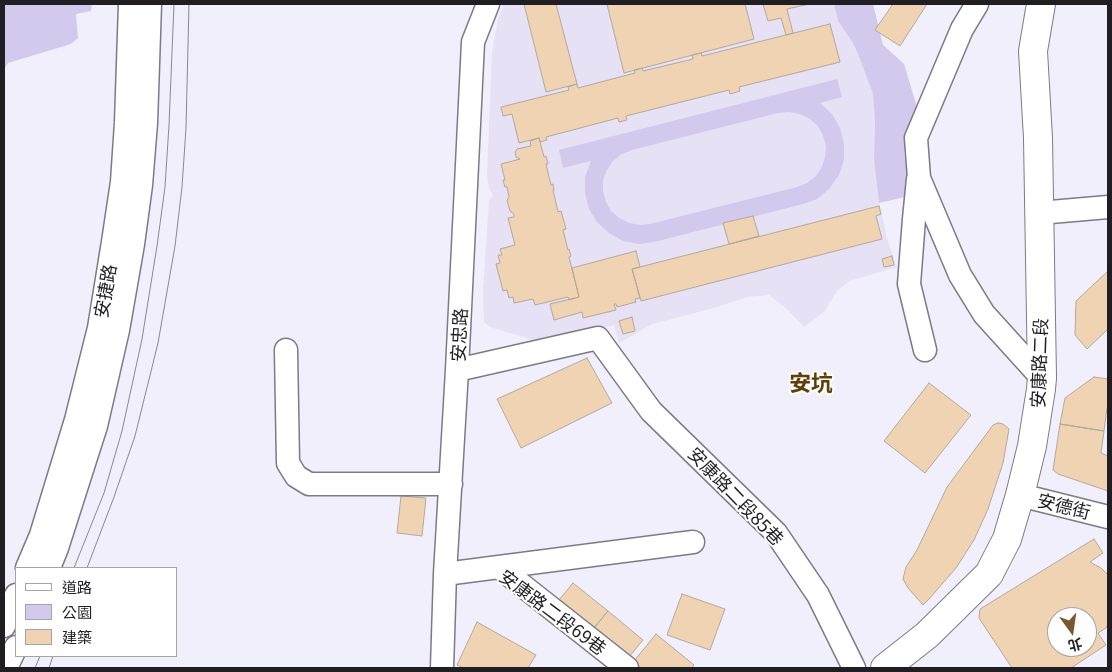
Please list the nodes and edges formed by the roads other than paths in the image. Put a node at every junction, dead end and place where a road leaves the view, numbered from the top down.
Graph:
1 (130, 4) edge
2 (150, 4) edge
3 (488, 4) edge
4 (977, 4) edge
5 (1041, 4) edge
6 (919, 178) junction
7 (1108, 207) edge
8 (1039, 213) junction
9 (286, 350) dead end
10 (925, 350) dead end
11 (458, 370) junction
12 (1042, 378) junction
13 (451, 484) junction
14 (1020, 495) junction
15 (1108, 517) edge
16 (693, 542) dead end
17 (27, 567) edge
18 (49, 567) edge
19 (499, 567) junction
20 (445, 574) junction
21 (15, 598) edge
22 (4, 626) edge
23 (15, 649) edge
24 (6, 668) edge
25 (442, 668) edge
26 (627, 668) edge
27 (854, 668) edge
28 (885, 668) edge

1 - 17 street, 安捷路
2 - 18 street, 安捷路
3 - 11 street, 安忠路
4 - 6 street
5 - 8 main road, 安康路二段
6 - 10 street
6 - 12 street
7 - 8 street
8 - 12 main road, 安康路二段
9 - 13 street
11 - 13 street, 安忠路
11 - 27 street, 安康路二段85巷
12 - 14 main road, 安康路二段
13 - 20 street, 安忠路
14 - 15 street, 安德街
14 - 28 main road, 安康路二段
16 - 19 street
19 - 20 street, 安康路二段69巷
19 - 26 street, 安康路二段69巷
20 - 25 street, 安忠路
21 - 22 street
23 - 24 street

